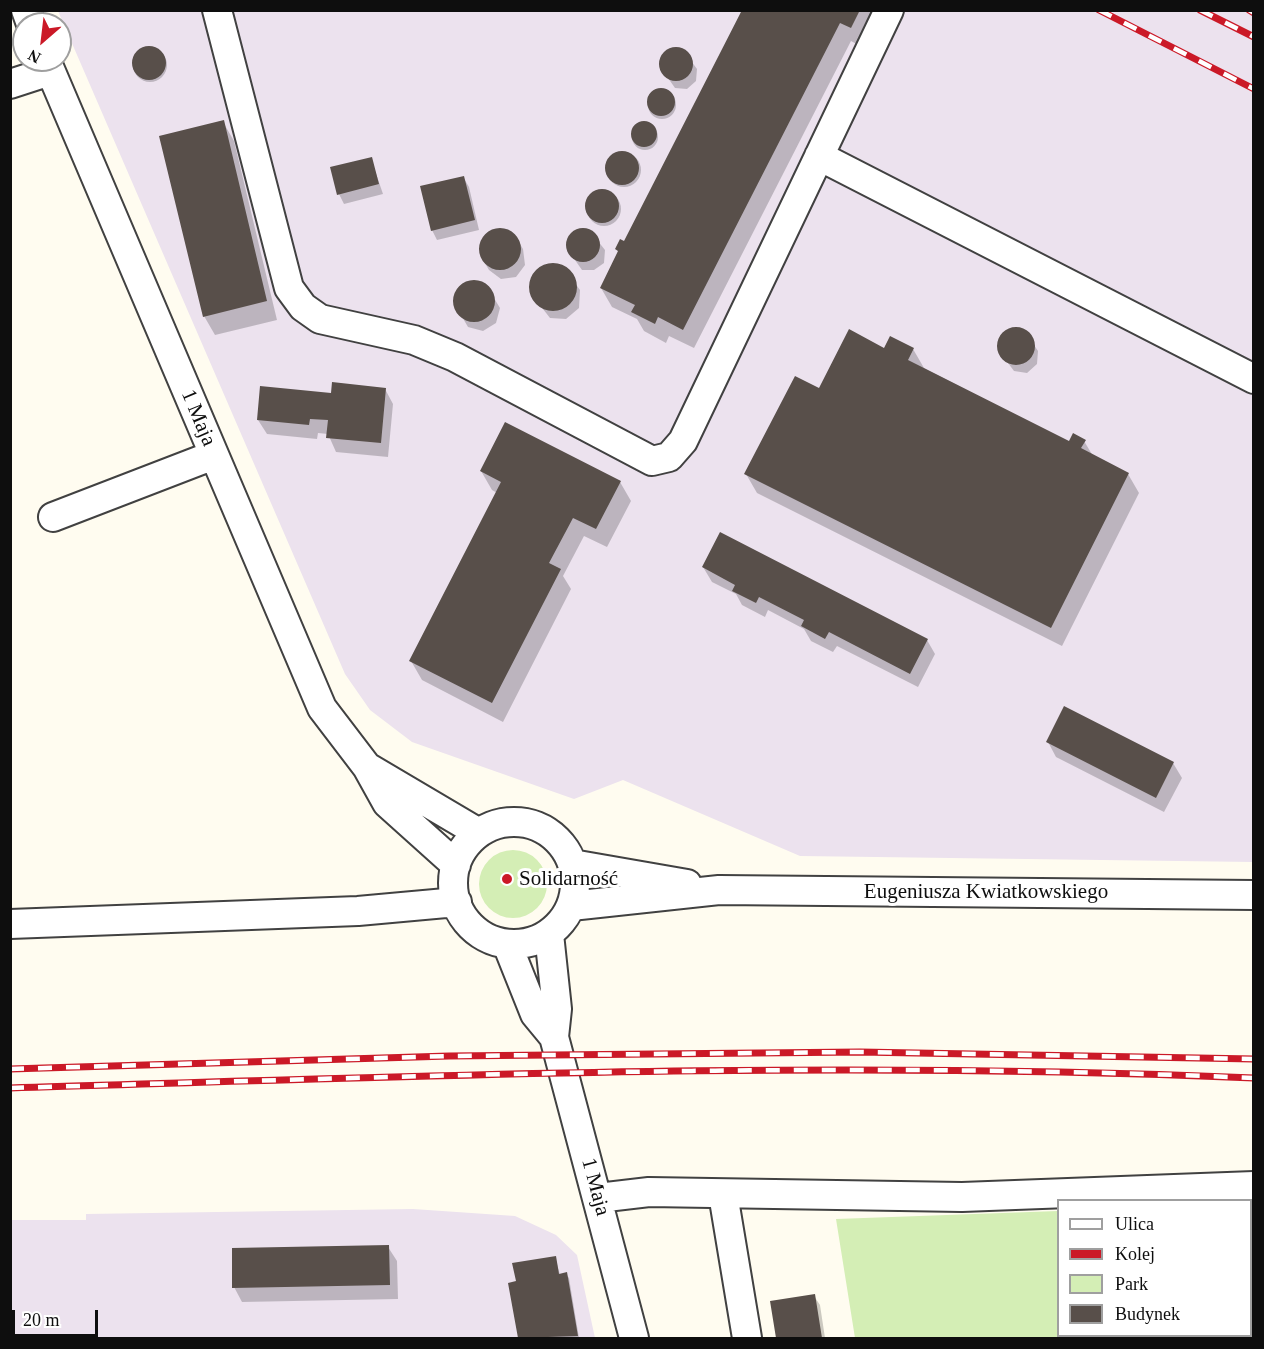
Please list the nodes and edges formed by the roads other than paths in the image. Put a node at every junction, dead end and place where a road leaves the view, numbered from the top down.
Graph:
1 (217, 10) edge
2 (889, 10) edge
3 (34, 72) edge
4 (51, 72) edge
5 (10, 84) edge
6 (819, 156) junction
7 (1254, 379) edge
8 (214, 455) junction
9 (53, 517) dead end
10 (367, 766) junction
11 (479, 833) junction
12 (572, 864) junction
13 (456, 865) junction
14 (719, 890) junction
15 (1254, 895) edge
16 (457, 902) junction
17 (571, 906) junction
18 (10, 924) edge
19 (549, 934) junction
20 (507, 944) junction
21 (554, 1037) junction
22 (1254, 1186) edge
23 (723, 1194) junction
24 (598, 1198) junction
25 (634, 1338) edge
26 (747, 1338) edge

1 - 6 street
2 - 6 street
3 - 5 street
4 - 8 street, 1 Maja
6 - 7 street
8 - 9 street
8 - 10 street, 1 Maja
10 - 11 street, 1 Maja
10 - 13 street, 1 Maja
11 - 12 street
11 - 13 street
12 - 14 street, Eugeniusza Kwiatkowskiego
12 - 17 street
13 - 16 street
14 - 15 street, Eugeniusza Kwiatkowskiego
14 - 17 street, Eugeniusza Kwiatkowskiego
16 - 18 street
16 - 20 street
17 - 19 street
19 - 20 street
19 - 21 street, 1 Maja
20 - 21 street, 1 Maja
21 - 24 street, 1 Maja
22 - 23 street
23 - 24 street
23 - 26 street
24 - 25 street, 1 Maja

